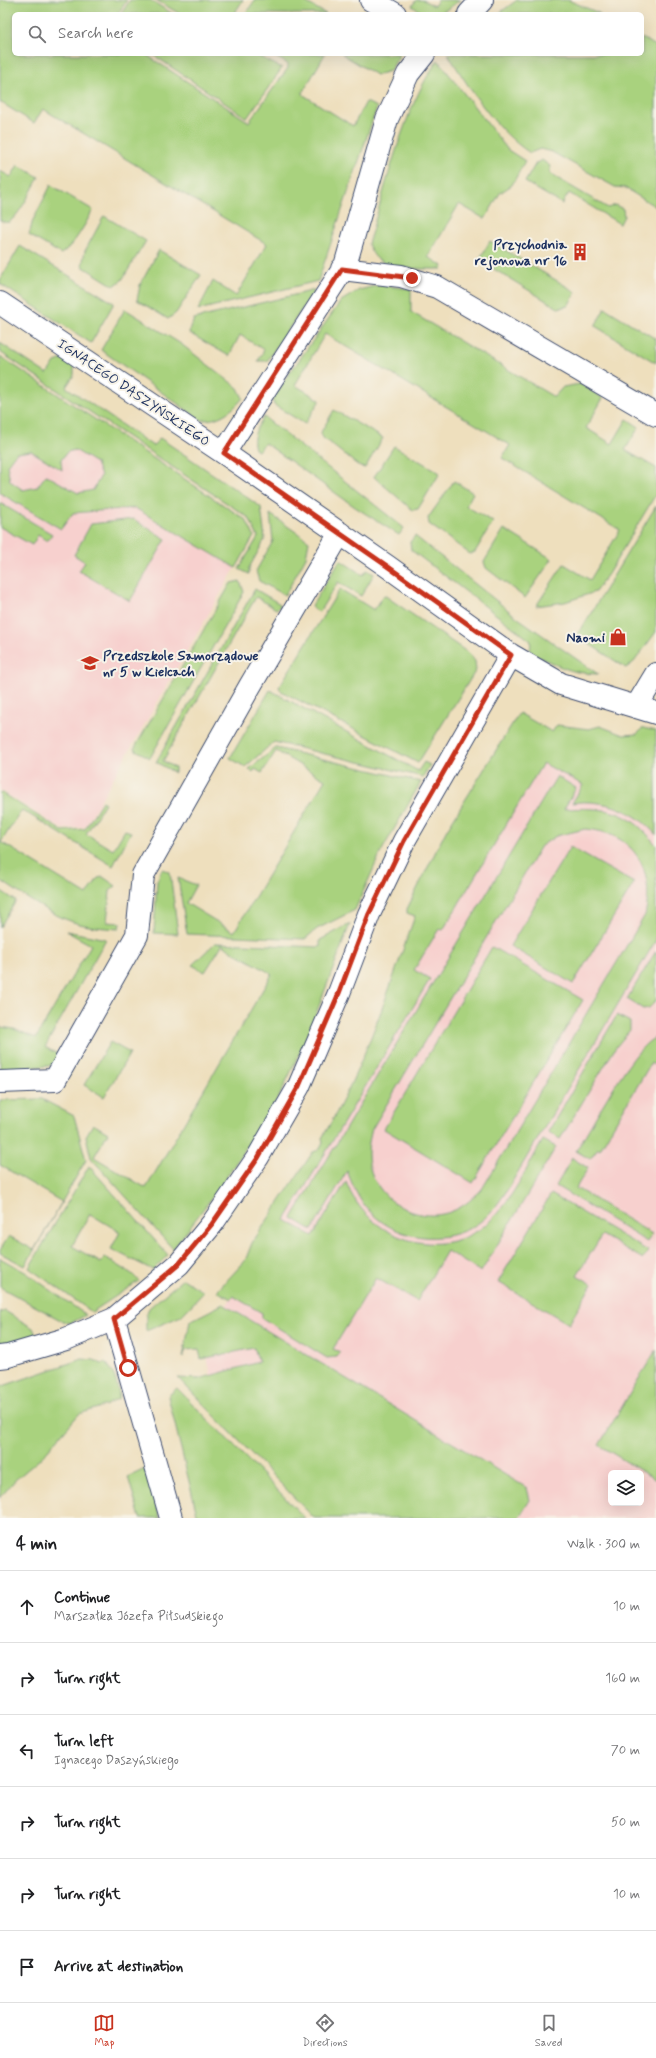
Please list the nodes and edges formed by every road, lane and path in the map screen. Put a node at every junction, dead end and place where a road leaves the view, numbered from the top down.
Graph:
1 (372, 0) edge
2 (482, 0) edge
3 (392, 12) edge
4 (471, 12) edge
5 (422, 56) edge
6 (342, 269) junction
7 (0, 303) edge
8 (656, 415) edge
9 (224, 453) junction
10 (340, 533) junction
11 (511, 655) junction
12 (656, 674) edge
13 (646, 710) edge
14 (0, 1082) edge
15 (114, 1319) junction
16 (0, 1357) edge
17 (171, 1518) edge

1 - 3 street
2 - 4 street
5 - 6 street
6 - 8 street
6 - 9 street
7 - 9 street, IGNACEGO DASZYŃSKIEGO
9 - 10 street, IGNACEGO DASZYŃSKIEGO
10 - 11 street, IGNACEGO DASZYŃSKIEGO
10 - 14 street
11 - 13 street, IGNACEGO DASZYŃSKIEGO
11 - 15 street
12 - 13 street
15 - 16 street
15 - 17 street

